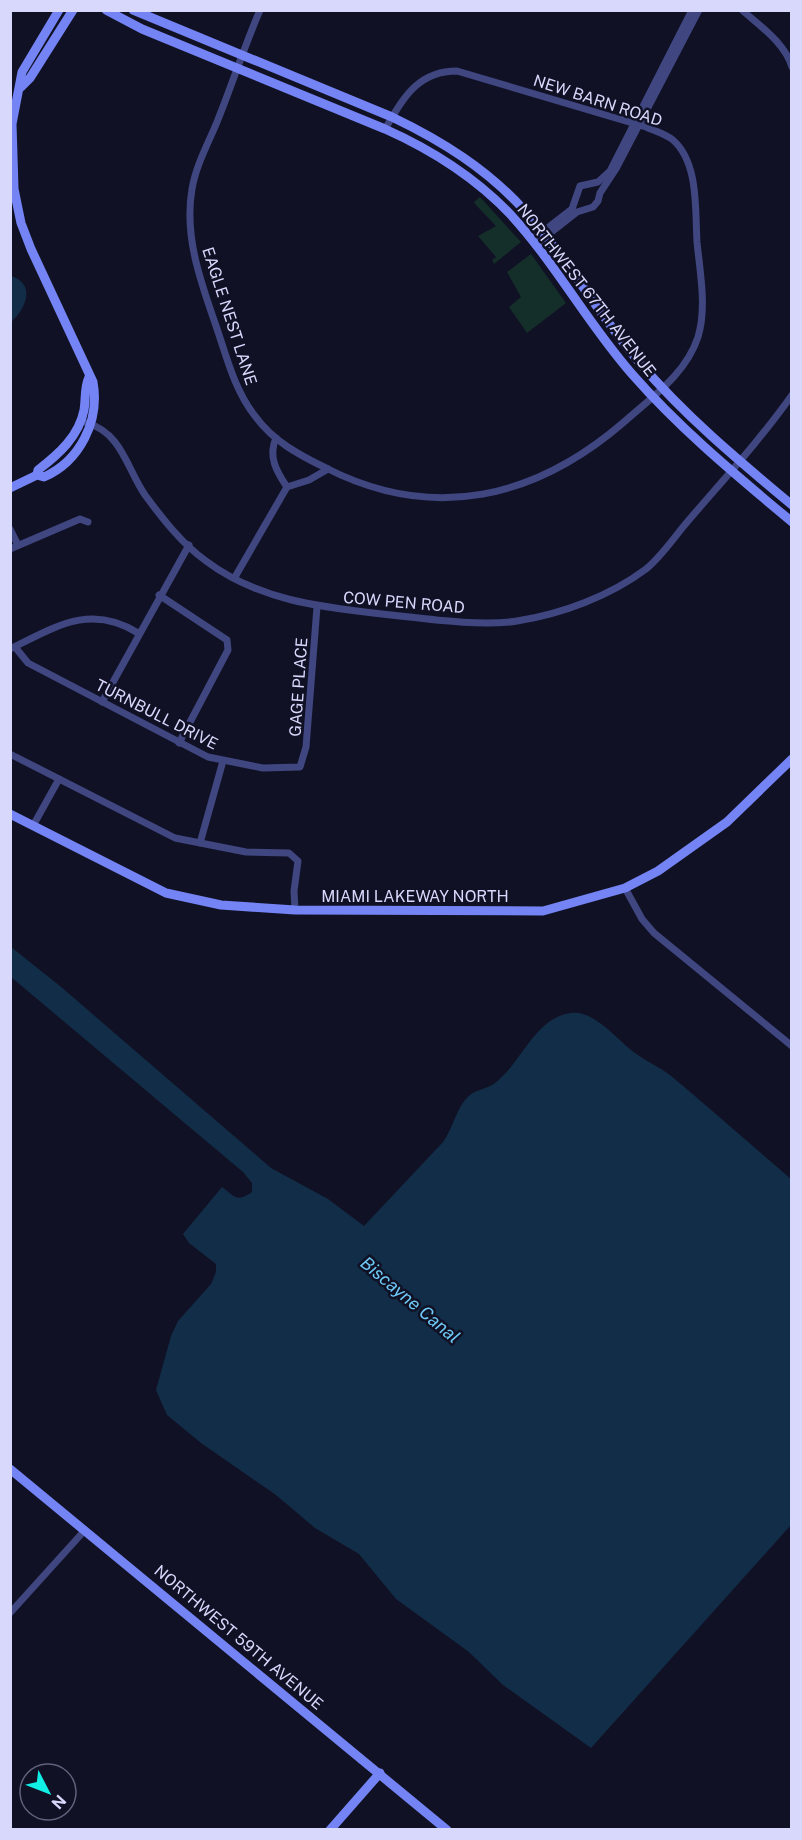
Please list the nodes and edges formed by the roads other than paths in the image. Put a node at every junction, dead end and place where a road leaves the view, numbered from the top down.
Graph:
1 (59, 10) edge
2 (73, 10) edge
3 (106, 10) edge
4 (133, 10) edge
5 (261, 10) edge
6 (692, 10) edge
7 (699, 10) edge
8 (742, 10) edge
9 (242, 56) junction
10 (790, 57) edge
11 (237, 68) junction
12 (792, 68) edge
13 (21, 87) junction
14 (392, 117) junction
15 (636, 124) junction
16 (385, 129) junction
17 (544, 235) junction
18 (534, 242) junction
19 (662, 389) junction
20 (792, 395) edge
21 (653, 397) junction
22 (86, 423) junction
23 (276, 438) junction
24 (740, 461) junction
25 (328, 469) junction
26 (731, 471) junction
27 (287, 487) junction
28 (10, 488) edge
29 (792, 505) edge
30 (88, 522) dead end
31 (792, 522) edge
32 (10, 529) edge
33 (189, 546) junction
34 (14, 547) edge
35 (235, 577) junction
36 (159, 595) junction
37 (317, 607) junction
38 (138, 633) junction
39 (13, 648) edge
40 (102, 702) junction
41 (179, 743) junction
42 (10, 754) edge
43 (792, 759) edge
44 (223, 760) junction
45 (300, 767) joint
46 (59, 779) junction
47 (10, 814) edge
48 (34, 825) junction
49 (200, 843) junction
50 (625, 888) junction
51 (295, 910) junction
52 (792, 1046) edge
53 (11, 1471) edge
54 (86, 1530) junction
55 (10, 1612) edge
56 (380, 1773) junction
57 (330, 1830) edge
58 (447, 1830) edge

1 - 13 main road
2 - 13 main road
3 - 11 main road, NORTHWEST 67TH AVENUE
4 - 9 main road, NORTHWEST 67TH AVENUE
5 - 9 street, EAGLE NEST LANE
6 - 15 street
7 - 15 street
8 - 10 street
9 - 11 street, EAGLE NEST LANE
9 - 14 main road, NORTHWEST 67TH AVENUE
10 - 12 street
11 - 16 main road, NORTHWEST 67TH AVENUE
11 - 23 street, EAGLE NEST LANE
13 - 22 main road
14 - 15 street, NEW BARN ROAD
14 - 16 street, NEW BARN ROAD
14 - 17 main road, NORTHWEST 67TH AVENUE
15 - 17 street
15 - 17 street
15 - 19 street, NEW BARN ROAD
16 - 18 main road, NORTHWEST 67TH AVENUE
17 - 18 street
17 - 19 main road, NORTHWEST 67TH AVENUE
18 - 21 main road, NORTHWEST 67TH AVENUE
19 - 21 street, EAGLE NEST LANE
19 - 24 main road, NORTHWEST 67TH AVENUE
20 - 24 street, COW PEN ROAD
21 - 25 street, EAGLE NEST LANE
21 - 26 main road, NORTHWEST 67TH AVENUE
22 - 28 main road
22 - 33 street, COW PEN ROAD
23 - 25 street, EAGLE NEST LANE
23 - 27 street
24 - 26 street, COW PEN ROAD
24 - 29 main road, NORTHWEST 67TH AVENUE
25 - 27 street
26 - 31 main road, NORTHWEST 67TH AVENUE
26 - 37 street, COW PEN ROAD
27 - 35 street
30 - 34 street
32 - 34 street
33 - 35 street, COW PEN ROAD
33 - 36 street
35 - 37 street, COW PEN ROAD
36 - 38 street
36 - 41 street
37 - 45 street, GAGE PLACE
38 - 39 street
38 - 40 street
39 - 40 street, TURNBULL DRIVE
40 - 41 street, TURNBULL DRIVE
41 - 44 street, TURNBULL DRIVE
42 - 46 street
43 - 50 main road, MIAMI LAKEWAY NORTH
44 - 45 street, TURNBULL DRIVE
44 - 49 street
46 - 48 street
46 - 49 street
47 - 48 main road, MIAMI LAKEWAY NORTH
48 - 51 main road, MIAMI LAKEWAY NORTH
49 - 51 street
50 - 51 main road, MIAMI LAKEWAY NORTH
50 - 52 street
53 - 54 main road, NORTHWEST 59TH AVENUE
54 - 55 street
54 - 56 main road, NORTHWEST 59TH AVENUE
56 - 57 main road
56 - 58 main road, NORTHWEST 59TH AVENUE

